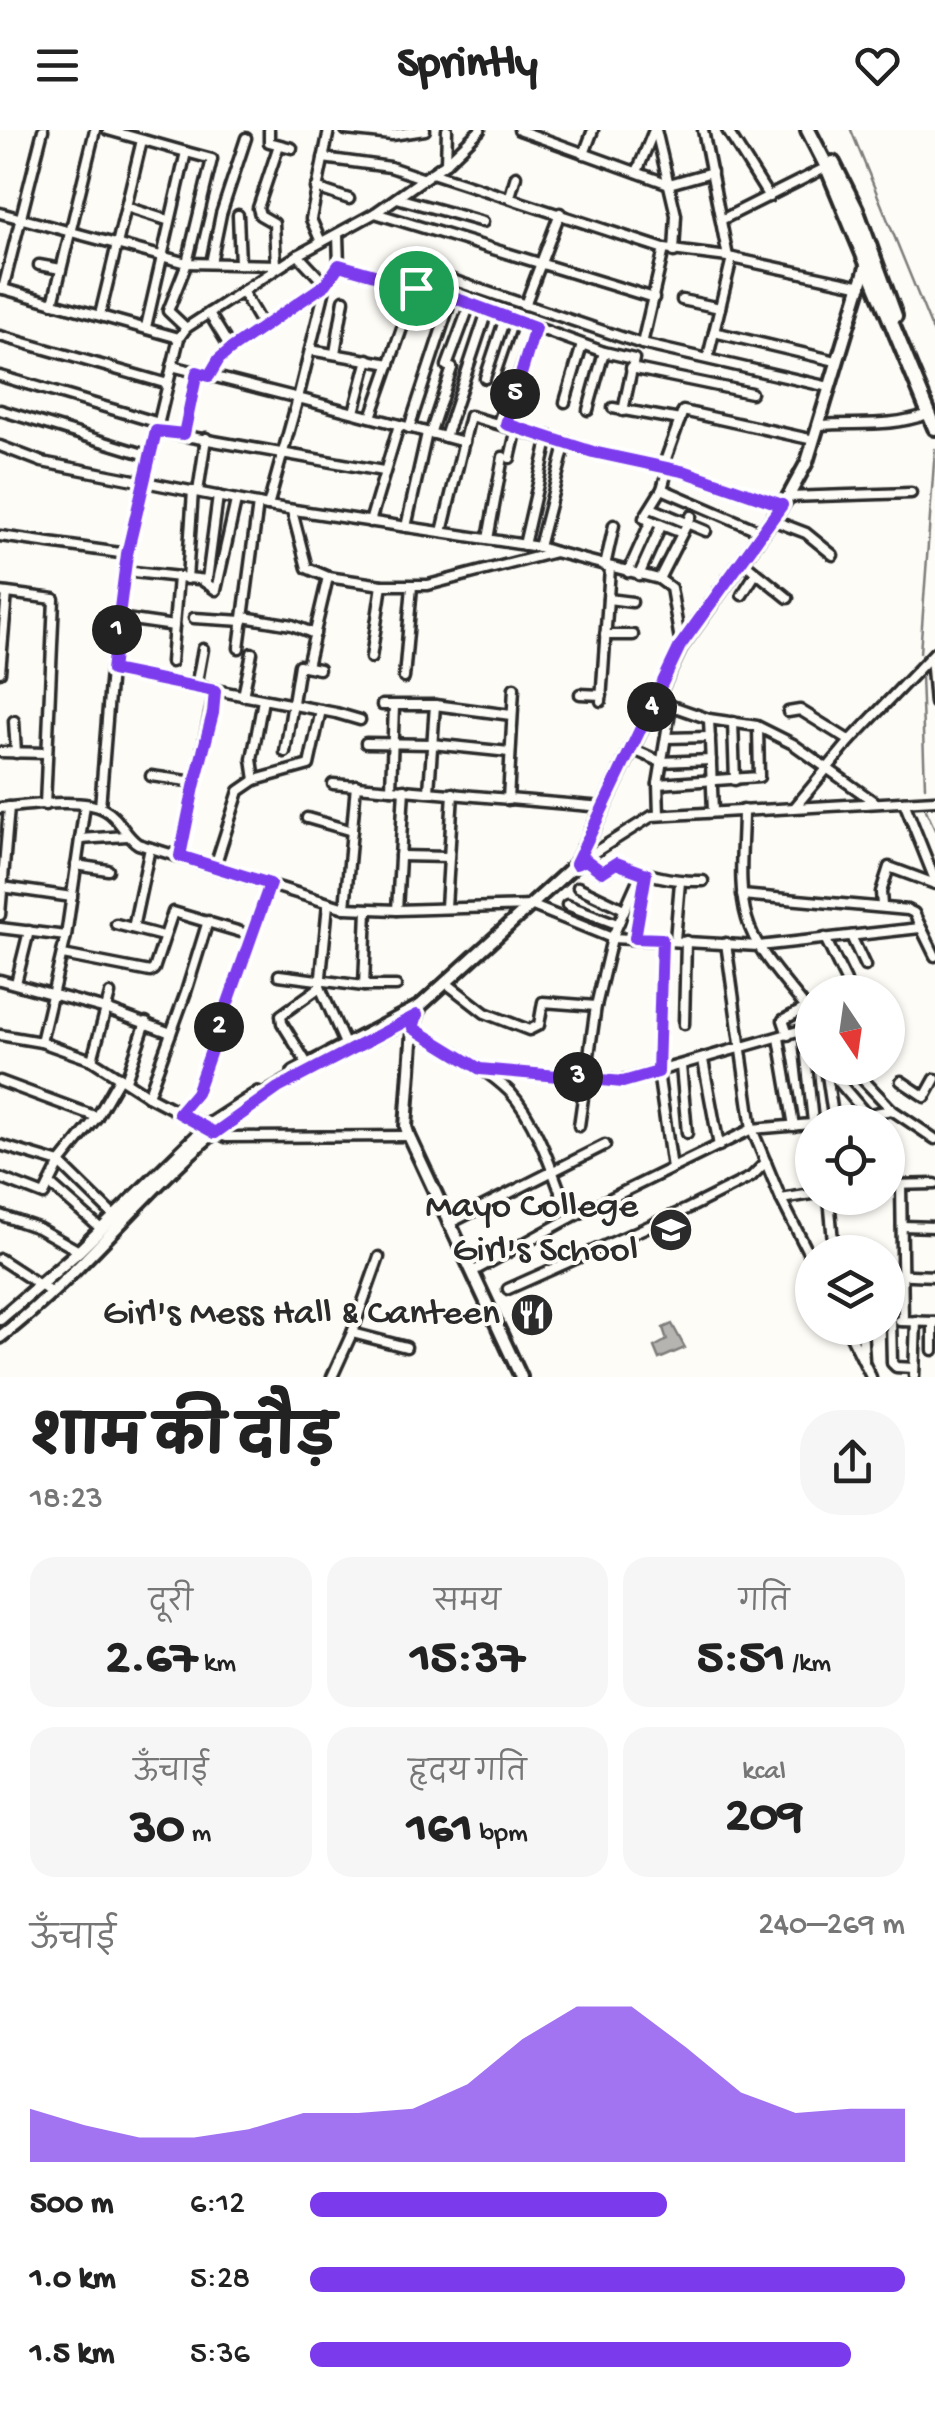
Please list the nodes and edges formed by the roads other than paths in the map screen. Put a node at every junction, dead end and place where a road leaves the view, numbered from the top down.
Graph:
1 (43, 130) edge
2 (95, 130) edge
3 (108, 130) edge
4 (269, 130) edge
5 (329, 130) edge
6 (346, 130) edge
7 (422, 130) edge
8 (480, 130) edge
9 (519, 130) edge
10 (593, 130) edge
11 (655, 130) edge
12 (703, 130) edge
13 (726, 130) edge
14 (808, 130) edge
15 (816, 130) edge
16 (361, 131) edge
17 (447, 132) edge
18 (246, 138) dead end
19 (142, 140) junction
20 (468, 142) junction
21 (279, 145) junction
22 (292, 148) dead end
23 (186, 152) junction
24 (584, 154) junction
25 (323, 158) junction
26 (446, 164) junction
27 (827, 167) junction
28 (637, 172) junction
29 (712, 172) junction
30 (432, 173) junction
31 (516, 176) dead end
32 (422, 178) junction
33 (669, 184) junction
34 (316, 188) junction
35 (510, 196) junction
36 (769, 197) junction
37 (397, 198) junction
38 (349, 199) dead end
39 (126, 207) junction
40 (0, 213) edge
41 (376, 213) junction
42 (560, 213) junction
43 (238, 215) dead end
44 (22, 219) junction
45 (721, 220) junction
46 (170, 221) junction
47 (483, 222) dead end
48 (71, 232) junction
49 (338, 236) junction
50 (321, 242) junction
51 (116, 244) junction
52 (669, 250) junction
53 (161, 256) junction
54 (298, 256) junction
55 (730, 257) junction
56 (412, 259) dead end
57 (870, 260) junction
58 (187, 263) junction
59 (211, 263) junction
60 (240, 263) junction
61 (39, 264) dead end
62 (539, 264) junction
63 (280, 265) junction
64 (339, 265) junction
65 (62, 269) junction
66 (326, 284) junction
67 (862, 286) junction
68 (2, 288) edge
69 (416, 288) junction
70 (242, 291) junction
71 (452, 297) junction
72 (654, 298) junction
73 (344, 300) dead end
74 (682, 300) dead end
75 (53, 302) junction
76 (470, 304) junction
77 (526, 305) junction
78 (720, 308) junction
79 (487, 311) junction
80 (209, 313) junction
81 (100, 315) junction
82 (506, 318) junction
83 (521, 323) junction
84 (263, 327) junction
85 (146, 328) junction
86 (186, 328) junction
87 (535, 328) junction
88 (714, 332) junction
89 (0, 336) edge
90 (179, 338) junction
91 (476, 342) junction
92 (638, 342) junction
93 (582, 345) junction
94 (231, 349) junction
95 (310, 350) junction
96 (494, 350) junction
97 (604, 352) junction
98 (335, 353) junction
99 (708, 357) junction
100 (368, 359) junction
101 (836, 361) junction
102 (431, 362) junction
103 (390, 364) junction
104 (632, 364) junction
105 (172, 366) junction
106 (450, 367) junction
107 (197, 372) junction
108 (466, 373) junction
109 (0, 376) edge
110 (209, 376) junction
111 (485, 378) junction
112 (504, 383) junction
113 (168, 384) junction
114 (829, 387) junction
115 (752, 394) dead end
116 (298, 398) junction
117 (565, 402) dead end
118 (0, 410) edge
119 (588, 410) dead end
120 (354, 412) junction
121 (931, 414) edge
122 (371, 417) junction
123 (680, 420) junction
124 (502, 424) junction
125 (399, 425) junction
126 (818, 425) junction
127 (158, 427) junction
128 (410, 428) junction
129 (517, 428) junction
130 (935, 428) edge
131 (428, 433) junction
132 (184, 434) junction
133 (549, 436) junction
134 (445, 437) junction
135 (206, 438) junction
136 (814, 440) junction
137 (464, 442) junction
138 (566, 442) junction
139 (0, 446) edge
140 (282, 451) junction
141 (150, 456) junction
142 (665, 468) junction
143 (384, 471) junction
144 (144, 482) junction
145 (662, 489) junction
146 (196, 491) junction
147 (911, 494) dead end
148 (218, 496) junction
149 (236, 501) junction
150 (785, 501) junction
151 (263, 505) junction
152 (651, 508) junction
153 (292, 511) junction
154 (772, 520) junction
155 (650, 521) junction
156 (370, 522) junction
157 (614, 525) dead end
158 (687, 525) junction
159 (661, 526) junction
160 (406, 528) junction
161 (706, 531) dead end
162 (442, 532) junction
163 (762, 532) junction
164 (0, 536) edge
165 (488, 539) junction
166 (520, 544) junction
167 (539, 547) junction
168 (555, 552) junction
169 (127, 554) junction
170 (833, 555) dead end
171 (742, 561) junction
172 (517, 562) junction
173 (608, 567) junction
174 (124, 570) junction
175 (628, 572) junction
176 (756, 573) junction
177 (639, 574) junction
178 (328, 577) junction
179 (183, 578) junction
180 (659, 580) junction
181 (203, 581) junction
182 (382, 585) junction
183 (412, 586) junction
184 (3, 592) edge
185 (742, 595) dead end
186 (788, 598) dead end
187 (608, 599) junction
188 (632, 602) dead end
189 (118, 618) junction
190 (194, 618) dead end
191 (244, 619) junction
192 (174, 626) junction
193 (315, 634) junction
194 (633, 635) dead end
195 (605, 636) junction
196 (680, 646) junction
197 (203, 648) dead end
198 (240, 648) dead end
199 (252, 653) dead end
200 (1, 656) edge
201 (931, 657) edge
202 (370, 658) dead end
203 (171, 662) dead end
204 (308, 666) junction
205 (319, 669) dead end
206 (112, 670) junction
207 (0, 672) edge
208 (404, 678) dead end
209 (196, 687) junction
210 (514, 688) dead end
211 (215, 691) junction
212 (580, 694) dead end
213 (244, 696) junction
214 (264, 700) junction
215 (655, 700) junction
216 (935, 702) edge
217 (292, 705) junction
218 (382, 705) dead end
219 (435, 705) junction
220 (394, 706) junction
221 (671, 706) junction
222 (321, 710) junction
223 (788, 712) dead end
224 (511, 716) junction
225 (709, 719) junction
226 (360, 720) dead end
227 (14, 721) dead end
228 (733, 722) junction
229 (758, 727) junction
230 (710, 737) junction
231 (666, 738) junction
232 (850, 740) junction
233 (366, 742) dead end
234 (393, 744) junction
235 (432, 744) junction
236 (632, 749) junction
237 (0, 752) edge
238 (16, 752) junction
239 (285, 752) dead end
240 (509, 752) junction
241 (47, 753) junction
242 (710, 760) junction
243 (661, 762) junction
244 (828, 766) junction
245 (151, 776) dead end
246 (255, 780) junction
247 (735, 780) junction
248 (195, 782) junction
249 (712, 782) junction
250 (333, 784) dead end
251 (658, 784) junction
252 (356, 786) junction
253 (391, 789) junction
254 (404, 789) junction
255 (429, 791) junction
256 (453, 793) junction
257 (508, 800) junction
258 (934, 800) edge
259 (873, 801) junction
260 (904, 802) junction
261 (44, 805) junction
262 (85, 805) junction
263 (603, 806) junction
264 (5, 807) edge
265 (100, 807) junction
266 (794, 807) junction
267 (743, 810) junction
268 (712, 811) junction
269 (660, 816) junction
270 (307, 818) dead end
271 (352, 831) junction
272 (127, 836) junction
273 (80, 839) junction
274 (150, 848) junction
275 (180, 856) junction
276 (400, 856) junction
277 (449, 857) junction
278 (76, 865) junction
279 (588, 865) junction
280 (215, 866) junction
281 (108, 870) dead end
282 (643, 874) junction
283 (703, 881) dead end
284 (680, 882) junction
285 (935, 882) edge
286 (270, 884) junction
287 (1, 887) edge
288 (578, 887) dead end
289 (742, 895) junction
290 (72, 897) junction
291 (328, 904) junction
292 (567, 905) dead end
293 (532, 906) junction
294 (882, 906) junction
295 (446, 907) junction
296 (345, 908) junction
297 (624, 908) junction
298 (367, 910) junction
299 (398, 910) junction
300 (0, 915) edge
301 (208, 921) junction
302 (116, 924) dead end
303 (616, 924) junction
304 (0, 928) edge
305 (133, 928) junction
306 (920, 928) junction
307 (29, 931) junction
308 (251, 934) junction
309 (66, 936) junction
310 (163, 936) junction
311 (850, 936) junction
312 (612, 938) junction
313 (635, 938) junction
314 (825, 938) junction
315 (662, 939) junction
316 (675, 940) junction
317 (686, 941) junction
318 (726, 944) junction
319 (759, 946) junction
320 (63, 956) junction
321 (935, 956) edge
322 (864, 966) dead end
323 (279, 975) dead end
324 (843, 975) edge
325 (0, 980) edge
326 (445, 982) junction
327 (320, 983) junction
328 (16, 984) junction
329 (364, 986) junction
330 (396, 986) dead end
331 (54, 994) junction
332 (110, 994) dead end
333 (795, 994) edge
334 (596, 1006) junction
335 (106, 1009) junction
336 (418, 1010) junction
337 (795, 1016) edge
338 (146, 1022) junction
339 (684, 1024) dead end
340 (413, 1028) junction
341 (171, 1033) junction
342 (795, 1035) edge
343 (0, 1036) edge
344 (783, 1036) junction
345 (40, 1042) junction
346 (345, 1044) junction
347 (741, 1049) junction
348 (92, 1060) junction
349 (703, 1060) junction
350 (308, 1064) junction
351 (681, 1066) junction
352 (480, 1069) junction
353 (658, 1072) junction
354 (584, 1077) junction
355 (123, 1078) junction
356 (935, 1079) edge
357 (0, 1081) edge
358 (905, 1084) edge
359 (841, 1085) edge
360 (868, 1085) edge
361 (148, 1096) junction
362 (858, 1105) edge
363 (887, 1105) edge
364 (179, 1113) junction
365 (97, 1117) junction
366 (905, 1118) edge
367 (578, 1126) dead end
368 (794, 1126) joint
369 (752, 1129) junction
370 (211, 1130) junction
371 (687, 1134) dead end
372 (408, 1136) junction
373 (934, 1136) edge
374 (0, 1145) edge
375 (605, 1145) dead end
376 (718, 1146) junction
377 (766, 1162) junction
378 (60, 1163) junction
379 (672, 1168) junction
380 (552, 1172) junction
381 (0, 1178) edge
382 (50, 1184) junction
383 (905, 1184) edge
384 (935, 1184) edge
385 (795, 1197) edge
386 (781, 1199) junction
387 (0, 1214) edge
388 (902, 1215) edge
389 (114, 1216) junction
390 (570, 1218) junction
391 (448, 1224) junction
392 (902, 1226) junction
393 (935, 1227) edge
394 (101, 1229) junction
395 (799, 1235) edge
396 (902, 1235) edge
397 (79, 1251) junction
398 (379, 1256) dead end
399 (0, 1258) edge
400 (472, 1272) junction
401 (905, 1275) edge
402 (935, 1276) edge
403 (47, 1289) junction
404 (508, 1289) dead end
405 (0, 1320) edge
406 (905, 1321) edge
407 (916, 1321) junction
408 (934, 1322) edge
409 (352, 1333) junction
410 (0, 1337) edge
411 (855, 1345) edge
412 (863, 1345) edge
413 (891, 1345) edge
414 (406, 1347) dead end
415 (933, 1350) edge
416 (864, 1364) junction
417 (914, 1372) edge
418 (332, 1377) edge
419 (521, 1377) edge
420 (871, 1377) edge

1 - 44 street
2 - 48 street
3 - 19 street
4 - 21 street
5 - 25 street
6 - 16 street
7 - 16 street
8 - 20 street
9 - 24 street
10 - 24 street
11 - 28 street
11 - 33 street
12 - 29 street
13 - 36 street
14 - 27 highway
15 - 57 highway
17 - 20 street
17 - 26 street
18 - 59 street
19 - 23 street
19 - 39 street
20 - 26 street
21 - 22 street
21 - 63 street
23 - 46 street
23 - 58 street
24 - 28 street
25 - 32 street
25 - 34 street
26 - 30 street
27 - 36 street
27 - 57 highway
28 - 33 street
29 - 33 street
29 - 45 street
30 - 32 street
30 - 35 street
31 - 35 street
32 - 37 street
33 - 52 street
34 - 38 street
34 - 50 street
35 - 42 street
36 - 45 street
37 - 41 street
37 - 47 street
39 - 46 street
39 - 51 street
40 - 44 street
41 - 49 street
41 - 62 street
42 - 52 street
42 - 62 street
43 - 60 street
44 - 48 street
44 - 68 street
45 - 55 street
46 - 53 street
48 - 51 street
48 - 65 street
49 - 50 street
49 - 64 street
50 - 54 street
51 - 53 street
51 - 81 street
52 - 55 street
52 - 72 street
53 - 58 street
53 - 85 street
54 - 63 street
54 - 66 street
55 - 67 street
55 - 78 street
56 - 77 street
57 - 67 street
57 - 121 highway
58 - 59 street
58 - 86 street
59 - 60 street
60 - 63 street
61 - 65 street
62 - 72 street
62 - 77 street
63 - 70 street
64 - 66 street
64 - 69 street
65 - 75 street
66 - 84 street
66 - 95 street
67 - 101 street
68 - 75 street
69 - 71 street
69 - 103 street
70 - 80 street
70 - 84 street
71 - 76 street
71 - 102 street
72 - 92 street
73 - 98 street
74 - 78 street
75 - 81 street
76 - 79 street
76 - 106 street
77 - 83 street
77 - 92 street
78 - 88 street
79 - 82 street
79 - 91 street
80 - 86 street
80 - 94 street
81 - 85 street
82 - 83 street
82 - 96 street
83 - 87 street
83 - 112 street
84 - 94 street
85 - 90 street
86 - 90 street
87 - 93 street
87 - 124 street
88 - 99 street
88 - 101 street
89 - 113 street
90 - 105 street
91 - 96 street
91 - 108 street
92 - 99 street
92 - 104 street
93 - 97 street
93 - 117 street
94 - 110 street
95 - 98 street
95 - 116 street
96 - 111 street
97 - 104 street
97 - 119 street
98 - 100 street
99 - 114 street
100 - 103 street
100 - 120 street
101 - 114 street
102 - 106 street
102 - 128 street
103 - 122 street
104 - 115 street
104 - 123 street
105 - 107 street
105 - 113 street
106 - 108 street
106 - 131 street
107 - 110 street
107 - 132 street
108 - 111 street
108 - 134 street
109 - 127 street
110 - 116 street
111 - 112 street
112 - 124 street
113 - 127 street
114 - 126 street
116 - 120 street
116 - 140 street
118 - 141 street
120 - 122 street
121 - 126 street
121 - 130 highway
122 - 125 street
123 - 136 street
123 - 142 street
124 - 129 street
124 - 137 street
125 - 128 street
125 - 143 street
126 - 136 street
127 - 132 street
127 - 141 street
128 - 131 street
129 - 133 street
129 - 165 street
131 - 134 street
131 - 160 street
132 - 135 street
133 - 138 street
133 - 166 street
134 - 137 street
135 - 140 street
135 - 146 street
136 - 150 street
137 - 162 street
138 - 142 street
138 - 167 street
139 - 144 street
140 - 143 street
140 - 151 street
141 - 144 street
142 - 145 street
142 - 150 street
143 - 156 street
144 - 146 street
144 - 169 street
145 - 152 street
145 - 163 street
146 - 148 street
146 - 179 street
147 - 150 street
148 - 149 street
148 - 181 street
149 - 151 street
149 - 181 street
150 - 154 street
151 - 153 street
151 - 191 street
152 - 155 street
152 - 158 street
153 - 156 street
153 - 178 street
154 - 163 street
154 - 170 street
155 - 159 street
155 - 175 street
156 - 160 street
157 - 173 street
158 - 159 street
158 - 161 street
158 - 180 street
159 - 177 street
160 - 162 street
162 - 165 street
163 - 171 street
164 - 169 street
165 - 166 street
166 - 167 street
166 - 172 street
167 - 168 street
168 - 172 street
168 - 173 street
169 - 174 street
171 - 176 street
171 - 196 street
172 - 183 street
173 - 175 street
173 - 187 street
174 - 179 street
174 - 189 street
175 - 177 street
176 - 185 street
176 - 186 street
177 - 180 street
178 - 182 street
178 - 193 street
179 - 181 street
179 - 192 street
180 - 196 street
182 - 183 street
182 - 202 street
183 - 208 street
184 - 200 street
184 - 241 street
187 - 188 street
187 - 195 street
189 - 192 street
189 - 206 street
190 - 191 street
191 - 193 street
191 - 198 street
192 - 203 street
193 - 204 street
194 - 195 street
195 - 212 street
196 - 215 street
197 - 209 street
199 - 213 street
200 - 207 street
201 - 216 street
201 - 232 street
204 - 205 street
204 - 217 street
206 - 209 street
206 - 265 street
209 - 211 street
210 - 224 street
211 - 213 street
211 - 248 street
213 - 214 street
214 - 217 street
214 - 246 street
215 - 221 street
215 - 236 street
217 - 222 street
217 - 239 street
218 - 220 street
219 - 220 street
219 - 224 street
219 - 235 street
220 - 234 street
221 - 225 street
221 - 231 street
222 - 226 street
222 - 246 street
223 - 232 street
224 - 240 street
225 - 228 street
225 - 230 street
227 - 238 street
228 - 229 street
228 - 247 street
229 - 244 street
229 - 247 street
230 - 231 street
230 - 242 street
231 - 243 street
232 - 244 street
233 - 234 street
234 - 235 street
234 - 253 street
235 - 240 street
235 - 255 street
236 - 243 street
236 - 263 street
237 - 238 street
238 - 241 street
240 - 257 street
241 - 261 street
242 - 243 street
242 - 249 street
243 - 251 street
244 - 259 street
244 - 266 street
245 - 248 street
246 - 280 street
247 - 249 street
248 - 275 street
249 - 251 street
249 - 268 street
250 - 252 street
251 - 269 street
252 - 253 street
252 - 271 street
253 - 254 street
254 - 255 street
254 - 276 street
255 - 256 street
256 - 257 street
256 - 277 street
257 - 263 street
258 - 260 street
259 - 260 street
259 - 266 street
260 - 285 street
261 - 262 street
261 - 264 street
262 - 265 street
262 - 273 street
263 - 279 street
264 - 287 street
265 - 272 street
266 - 267 street
267 - 268 street
267 - 289 street
268 - 269 street
269 - 279 street
270 - 271 street
271 - 296 street
272 - 273 street
272 - 274 street
273 - 278 street
274 - 275 street
274 - 305 street
275 - 280 street
276 - 277 street
276 - 299 street
277 - 295 street
278 - 281 street
278 - 290 street
279 - 282 street
279 - 293 street
280 - 286 street
282 - 284 street
282 - 297 street
282 - 313 street
283 - 284 street
284 - 316 street
285 - 294 street
286 - 291 street
286 - 308 street
287 - 290 street
287 - 300 street
288 - 297 street
289 - 294 street
289 - 319 street
290 - 309 street
291 - 296 street
291 - 327 street
292 - 303 street
293 - 295 street
293 - 312 street
293 - 326 street
294 - 306 street
295 - 299 street
296 - 298 street
297 - 303 street
298 - 299 street
298 - 329 street
301 - 308 street
301 - 310 street
301 - 341 street
302 - 305 street
303 - 312 street
304 - 307 street
305 - 310 street
306 - 311 street
306 - 321 street
307 - 309 street
307 - 328 street
308 - 364 street
309 - 320 street
310 - 320 street
311 - 314 street
311 - 322 street
312 - 313 street
312 - 334 street
313 - 315 street
314 - 319 street
314 - 324 street
315 - 316 street
315 - 353 street
316 - 317 street
317 - 318 street
317 - 339 street
318 - 319 street
318 - 347 street
319 - 333 street
320 - 331 street
323 - 327 street
325 - 328 street
326 - 334 street
326 - 336 street
327 - 329 street
327 - 346 street
327 - 350 street
328 - 331 street
329 - 330 street
331 - 335 street
331 - 345 street
332 - 335 street
334 - 354 street
335 - 338 street
335 - 348 street
336 - 340 street
336 - 346 street
336 - 370 street
337 - 344 street
338 - 341 street
338 - 355 street
340 - 352 street
340 - 372 street
341 - 361 street
342 - 344 street
343 - 345 street
344 - 347 street
344 - 368 street
345 - 348 street
346 - 350 street
347 - 349 street
347 - 369 street
348 - 355 street
349 - 351 street
349 - 376 street
350 - 370 street
351 - 353 street
351 - 371 street
352 - 354 street
352 - 380 street
353 - 354 street
353 - 379 street
354 - 367 street
355 - 361 street
355 - 365 street
356 - 358 street
357 - 365 street
359 - 362 street
360 - 363 street
361 - 364 street
364 - 370 street
365 - 378 street
366 - 373 street
368 - 369 street
369 - 376 street
369 - 377 street
370 - 372 street
370 - 389 street
370 - 403 street
372 - 391 street
374 - 378 street
375 - 380 street
376 - 379 street
377 - 386 street
377 - 404 street
378 - 382 street
378 - 389 street
379 - 390 street
380 - 390 street
380 - 391 street
381 - 382 street
382 - 394 street
383 - 384 street
385 - 386 street
386 - 395 street
387 - 397 street
388 - 392 street
389 - 394 street
390 - 400 street
391 - 400 street
392 - 393 street
392 - 396 street
394 - 397 street
397 - 403 street
398 - 409 street
399 - 403 street
400 - 419 street
401 - 402 street
403 - 405 street
403 - 410 street
406 - 407 street
407 - 408 street
407 - 417 street
408 - 415 street
409 - 414 street
409 - 418 street
411 - 416 street
412 - 416 street
413 - 417 street
416 - 420 street

